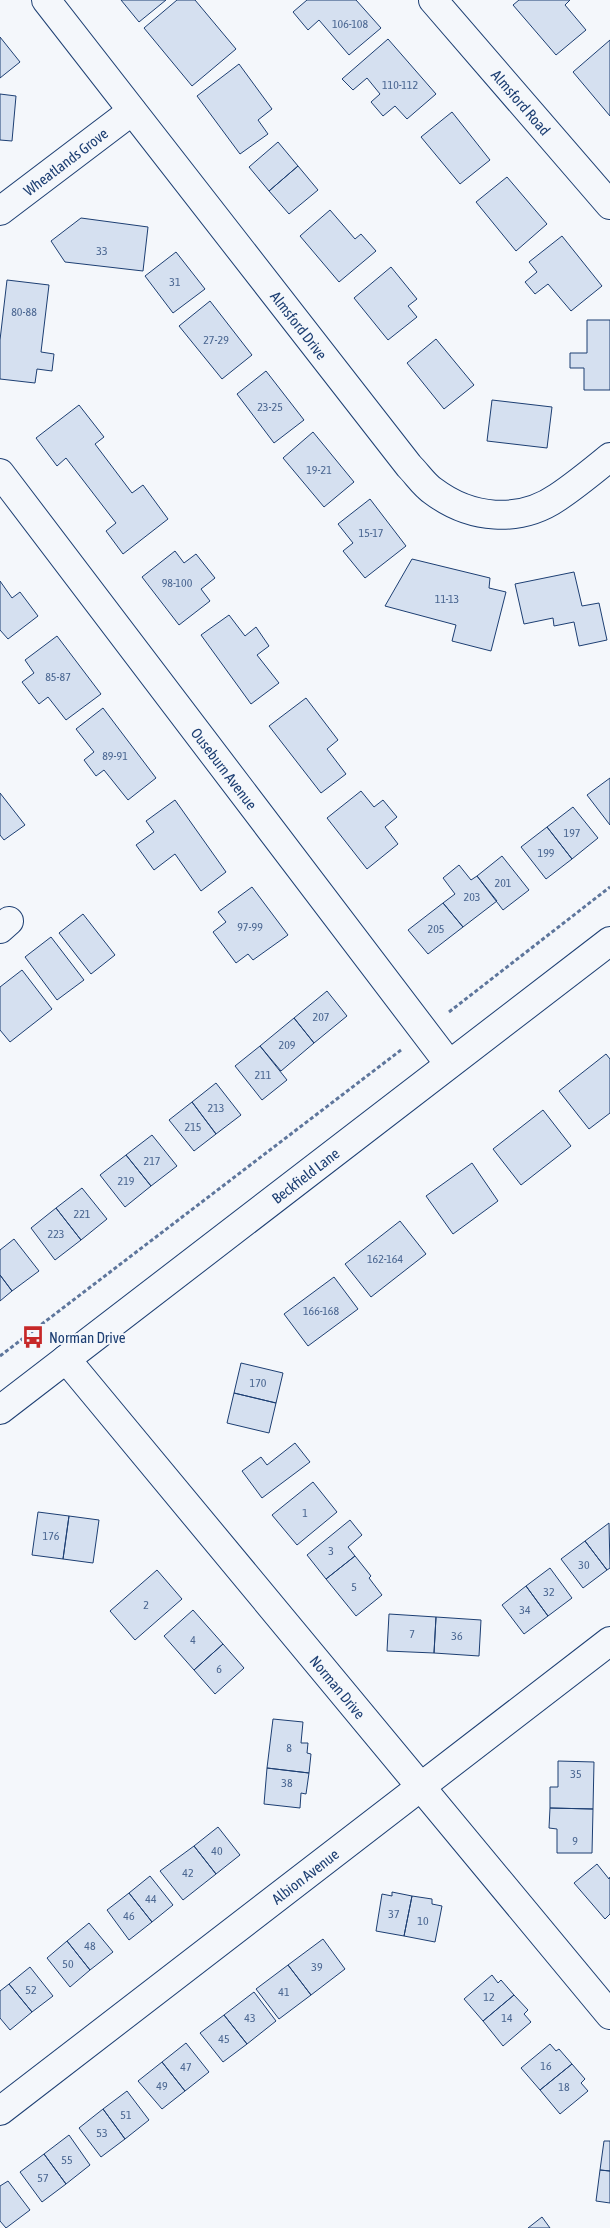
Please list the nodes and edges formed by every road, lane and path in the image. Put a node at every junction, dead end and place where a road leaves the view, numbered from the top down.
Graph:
1 (46, 0) edge
2 (433, 0) edge
3 (132, 111) junction
4 (610, 205) edge
5 (0, 210) edge
6 (610, 458) edge
7 (0, 473) edge
8 (610, 887) edge
9 (610, 941) edge
10 (424, 1032) junction
11 (449, 1064) junction
12 (0, 1356) edge
13 (66, 1360) junction
14 (0, 1410) edge
15 (610, 1642) edge
16 (421, 1788) junction
17 (610, 2015) edge
18 (0, 2111) edge

1 - 3 street, Almsford Drive
2 - 4 street, Almsford Road
3 - 5 street, Wheatlands Grove
3 - 6 street, Almsford Drive
7 - 10 street, Ouseburn Avenue
8 - 10 path
9 - 11 street, Beckfield Lane
10 - 11 street, Ouseburn Avenue
10 - 12 path
11 - 13 street, Beckfield Lane
13 - 14 street, Beckfield Lane
13 - 16 street, Norman Drive
15 - 16 street, Albion Avenue
16 - 17 street, Norman Drive
16 - 18 street, Albion Avenue

